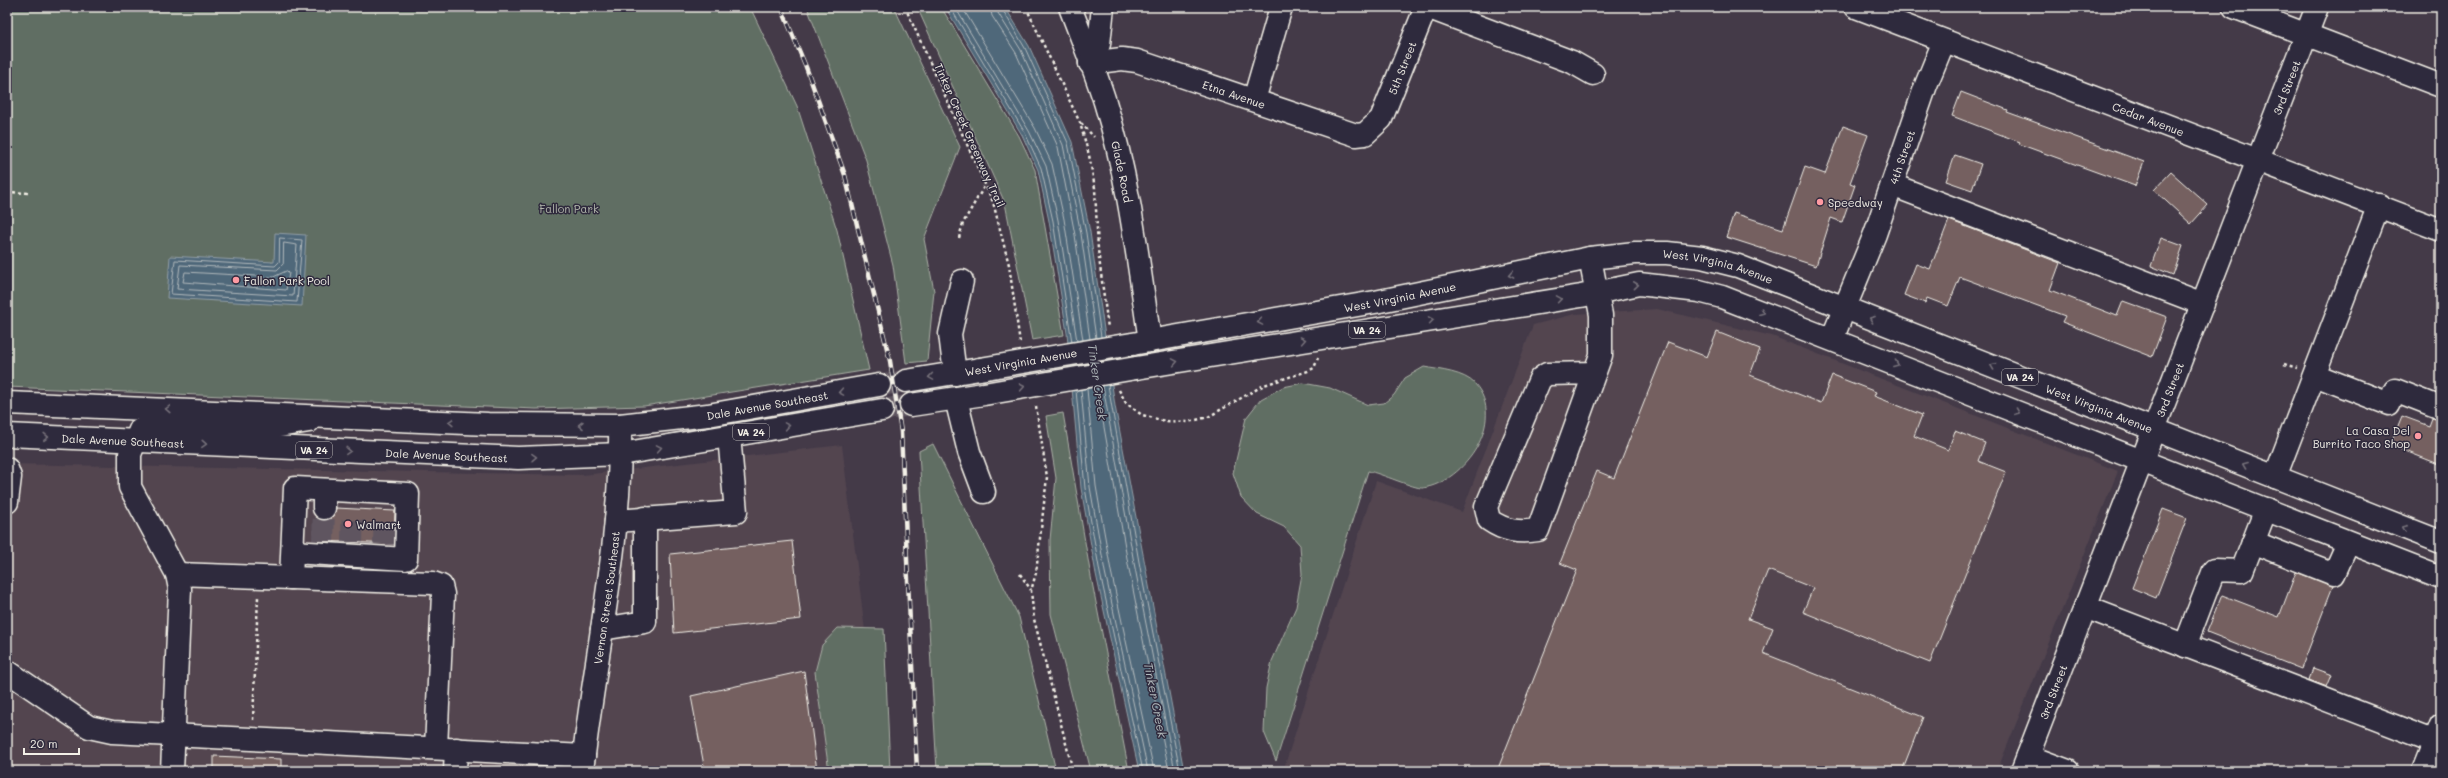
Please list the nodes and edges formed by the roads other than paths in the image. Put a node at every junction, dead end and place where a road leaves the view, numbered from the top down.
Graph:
1 (1070, 7) edge
2 (1103, 7) edge
3 (1281, 7) edge
4 (1426, 7) edge
5 (2234, 7) edge
6 (2317, 7) edge
7 (1863, 8) edge
8 (2306, 35) junction
9 (1944, 41) junction
10 (1090, 63) junction
11 (1593, 74) dead end
12 (2441, 86) edge
13 (1254, 100) junction
14 (1375, 127) joint
15 (2258, 160) junction
16 (1892, 185) junction
17 (2379, 205) junction
18 (2441, 230) edge
19 (1590, 258) junction
20 (962, 281) dead end
21 (1598, 291) junction
22 (2203, 304) junction
23 (1844, 308) junction
24 (1832, 339) junction
25 (1141, 342) junction
26 (1594, 373) junction
27 (955, 374) junction
28 (2315, 375) junction
29 (906, 381) tunnel mouth
30 (880, 385) tunnel mouth
31 (956, 399) junction
32 (7, 403) edge
33 (911, 405) tunnel mouth
34 (2441, 408) edge
35 (882, 410) tunnel mouth
36 (332, 417) junction
37 (620, 424) junction
38 (2155, 430) junction
39 (7, 436) edge
40 (729, 436) junction
41 (135, 441) junction
42 (620, 454) junction
43 (2142, 461) junction
44 (7, 469) edge
45 (2275, 476) junction
46 (984, 492) dead end
47 (8, 499) edge
48 (2266, 509) junction
49 (645, 518) junction
50 (616, 521) junction
51 (2253, 542) junction
52 (2441, 542) edge
53 (2348, 543) junction
54 (292, 552) junction
55 (387, 553) junction
56 (177, 574) junction
57 (291, 578) junction
58 (2441, 578) edge
59 (392, 581) junction
60 (2085, 607) junction
61 (602, 629) junction
62 (2185, 646) junction
63 (7, 671) edge
64 (174, 734) junction
65 (2439, 737) edge
66 (446, 748) junction
67 (583, 764) edge
68 (2025, 764) edge
69 (172, 771) edge
70 (455, 771) edge
71 (2068, 771) edge
72 (2423, 771) edge

1 - 10 main road, Glade Road
2 - 10 main road
3 - 13 main road
4 - 11 main road
4 - 14 main road, 5th Street
5 - 8 main road
6 - 8 main road, 3rd Street
7 - 9 main road, Cedar Avenue
8 - 12 main road
8 - 15 main road, 3rd Street
9 - 15 main road, Cedar Avenue
9 - 16 main road, 4th Street
10 - 13 main road, Etna Avenue
10 - 25 main road, Glade Road
13 - 14 main road, Etna Avenue
15 - 17 main road, Cedar Avenue
15 - 22 main road, 3rd Street
16 - 22 main road
16 - 23 main road, 4th Street
17 - 18 main road, Cedar Avenue
17 - 28 main road
19 - 21 main road
19 - 23 main road, West Virginia Avenue / VA 24
19 -> 25 main road, West Virginia Avenue / VA 24
20 - 27 main road
21 -> 24 main road, VA 24
21 - 26 main road
31 -> 21 main road, VA 24, bridge
22 - 38 main road, 3rd Street
23 - 24 main road, 4th Street
38 -> 23 main road, West Virginia Avenue / VA 24
24 -> 43 main road, VA 24
25 - 27 main road, West Virginia Avenue / VA 24, bridge
26 - 26 main road
27 -> 29 main road, VA 24
28 - 34 main road
28 - 45 main road
30 -> 37 main road, Dale Avenue Southeast / VA 24
31 - 33 main road, VA 24
31 - 46 main road
36 -> 32 main road, Dale Avenue Southeast / VA 24
40 -> 35 main road, Dale Avenue Southeast / VA 24
37 -> 36 main road, Dale Avenue Southeast / VA 24
36 - 41 main road
37 - 42 main road, Vernon Street Southeast
38 - 43 main road, 3rd Street
45 -> 38 main road, West Virginia Avenue / VA 24
39 -> 41 main road, Dale Avenue Southeast / VA 24
42 -> 40 main road, Dale Avenue Southeast / VA 24
40 - 49 main road
41 -> 42 main road, Dale Avenue Southeast / VA 24
41 - 56 main road
42 - 50 main road, Vernon Street Southeast
43 - 48 main road, VA 24
43 - 60 main road, 3rd Street
44 - 47 main road
52 -> 45 main road, West Virginia Avenue / VA 24
48 - 51 main road
48 - 53 main road, VA 24
49 - 50 main road
49 - 61 main road
50 - 61 main road, Vernon Street Southeast
51 - 53 main road
51 - 62 main road
53 - 58 main road, VA 24
54 - 55 main road
54 - 55 main road
54 - 57 main road
55 - 59 main road
56 - 57 main road
56 - 64 main road
57 - 59 main road
59 - 66 main road
60 - 62 main road
60 - 68 main road, 3rd Street
61 - 67 main road, Vernon Street Southeast
62 - 65 main road
63 - 64 main road
64 - 66 main road
64 - 69 main road
65 - 72 main road
66 - 67 main road
66 - 70 main road
68 - 71 main road

